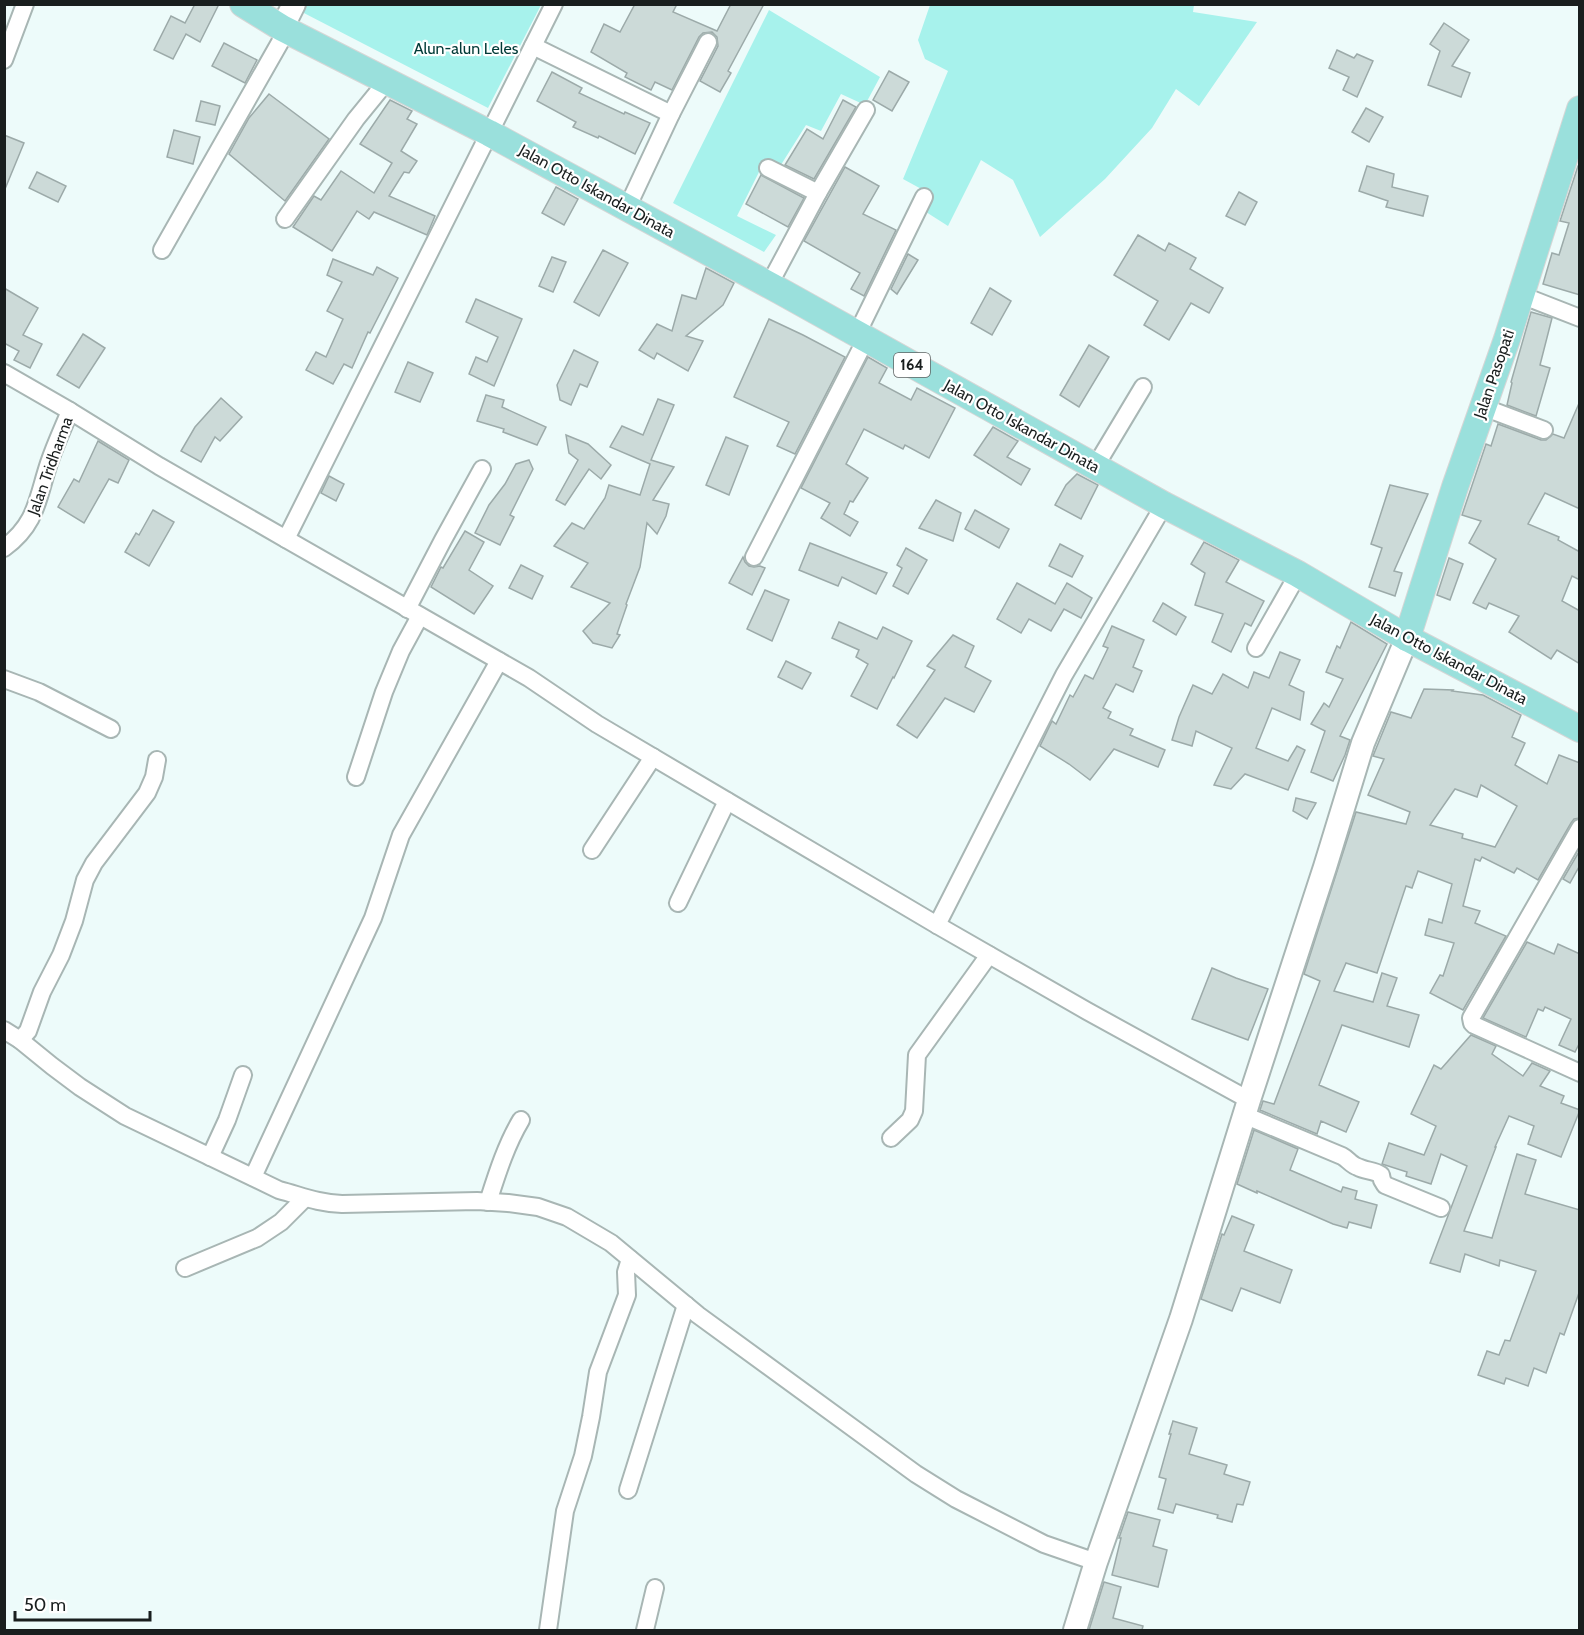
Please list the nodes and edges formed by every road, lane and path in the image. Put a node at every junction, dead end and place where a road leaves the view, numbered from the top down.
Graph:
1 (25, 4) edge
2 (243, 4) edge
3 (294, 4) edge
4 (554, 4) edge
5 (11, 27) edge
6 (285, 29) junction
7 (708, 42) dead end
8 (533, 46) junction
9 (4, 60) edge
10 (387, 81) junction
11 (1580, 109) edge
12 (866, 110) dead end
13 (671, 114) junction
14 (489, 133) junction
15 (768, 168) dead end
16 (818, 193) junction
17 (924, 197) dead end
18 (627, 208) junction
19 (285, 219) dead end
20 (162, 250) dead end
21 (769, 285) junction
22 (1521, 295) junction
23 (1580, 318) edge
24 (861, 337) junction
25 (4, 373) edge
26 (1143, 387) dead end
27 (1483, 407) junction
28 (70, 411) junction
29 (1544, 430) dead end
30 (1095, 467) junction
31 (483, 469) dead end
32 (1164, 505) junction
33 (286, 539) junction
34 (4, 548) edge
35 (754, 557) dead end
36 (1298, 574) junction
37 (413, 612) junction
38 (1407, 638) junction
39 (1256, 648) dead end
40 (499, 661) junction
41 (4, 679) edge
42 (111, 729) dead end
43 (1580, 729) edge
44 (653, 757) junction
45 (157, 760) dead end
46 (356, 777) dead end
47 (727, 801) junction
48 (1580, 828) edge
49 (592, 850) dead end
50 (678, 903) dead end
51 (937, 926) junction
52 (989, 955) junction
53 (4, 1030) edge
54 (20, 1040) junction
55 (1580, 1073) edge
56 (243, 1075) dead end
57 (1246, 1107) junction
58 (521, 1120) dead end
59 (891, 1138) dead end
60 (210, 1158) junction
61 (253, 1176) junction
62 (304, 1199) junction
63 (488, 1202) junction
64 (1441, 1208) dead end
65 (630, 1258) junction
66 (185, 1268) dead end
67 (686, 1305) junction
68 (628, 1490) dead end
69 (1096, 1562) junction
70 (655, 1588) dead end
71 (548, 1630) edge
72 (645, 1630) edge
73 (1074, 1630) edge

1 - 5 street
2 - 6 main road, Jalan Otto Iskandar Dinata / 164
3 - 6 street
4 - 8 street
5 - 9 street
6 - 10 main road, Jalan Otto Iskandar Dinata / 164
6 - 20 street
7 - 13 street
8 - 13 street
8 - 14 street
10 - 14 main road, Jalan Otto Iskandar Dinata / 164
10 - 19 street
11 - 22 main road, Jalan Pasopati
12 - 16 street
13 - 18 street
14 - 18 main road, Jalan Otto Iskandar Dinata / 164
14 - 33 street
15 - 16 street
16 - 21 street
17 - 24 street
18 - 21 main road, Jalan Otto Iskandar Dinata / 164
21 - 24 main road, Jalan Otto Iskandar Dinata / 164
22 - 23 street
22 - 27 main road, Jalan Pasopati
24 - 30 main road, Jalan Otto Iskandar Dinata / 164
24 - 35 street
25 - 28 street
26 - 30 street
27 - 29 street
27 - 38 main road, Jalan Pasopati
28 - 33 street
28 - 34 street, Jalan Tridharma
30 - 32 main road, Jalan Otto Iskandar Dinata / 164
31 - 37 street
32 - 36 main road, Jalan Otto Iskandar Dinata / 164
32 - 51 street
33 - 37 street
36 - 38 main road, Jalan Otto Iskandar Dinata / 164
36 - 39 street
37 - 40 street
37 - 46 street
38 - 43 main road, Jalan Otto Iskandar Dinata / 164
38 - 57 street
40 - 44 street
40 - 61 street
41 - 42 street
44 - 47 street
44 - 49 street
45 - 54 street
47 - 50 street
47 - 51 street
48 - 55 street
51 - 52 street
52 - 57 street
52 - 59 street
53 - 54 street
54 - 60 street
56 - 60 street
57 - 64 street
57 - 69 street
58 - 63 street
60 - 61 street
61 - 62 street
62 - 63 street
62 - 66 street
63 - 65 street
65 - 67 street
65 - 71 street
67 - 68 street
67 - 69 street
69 - 73 street
70 - 72 street

